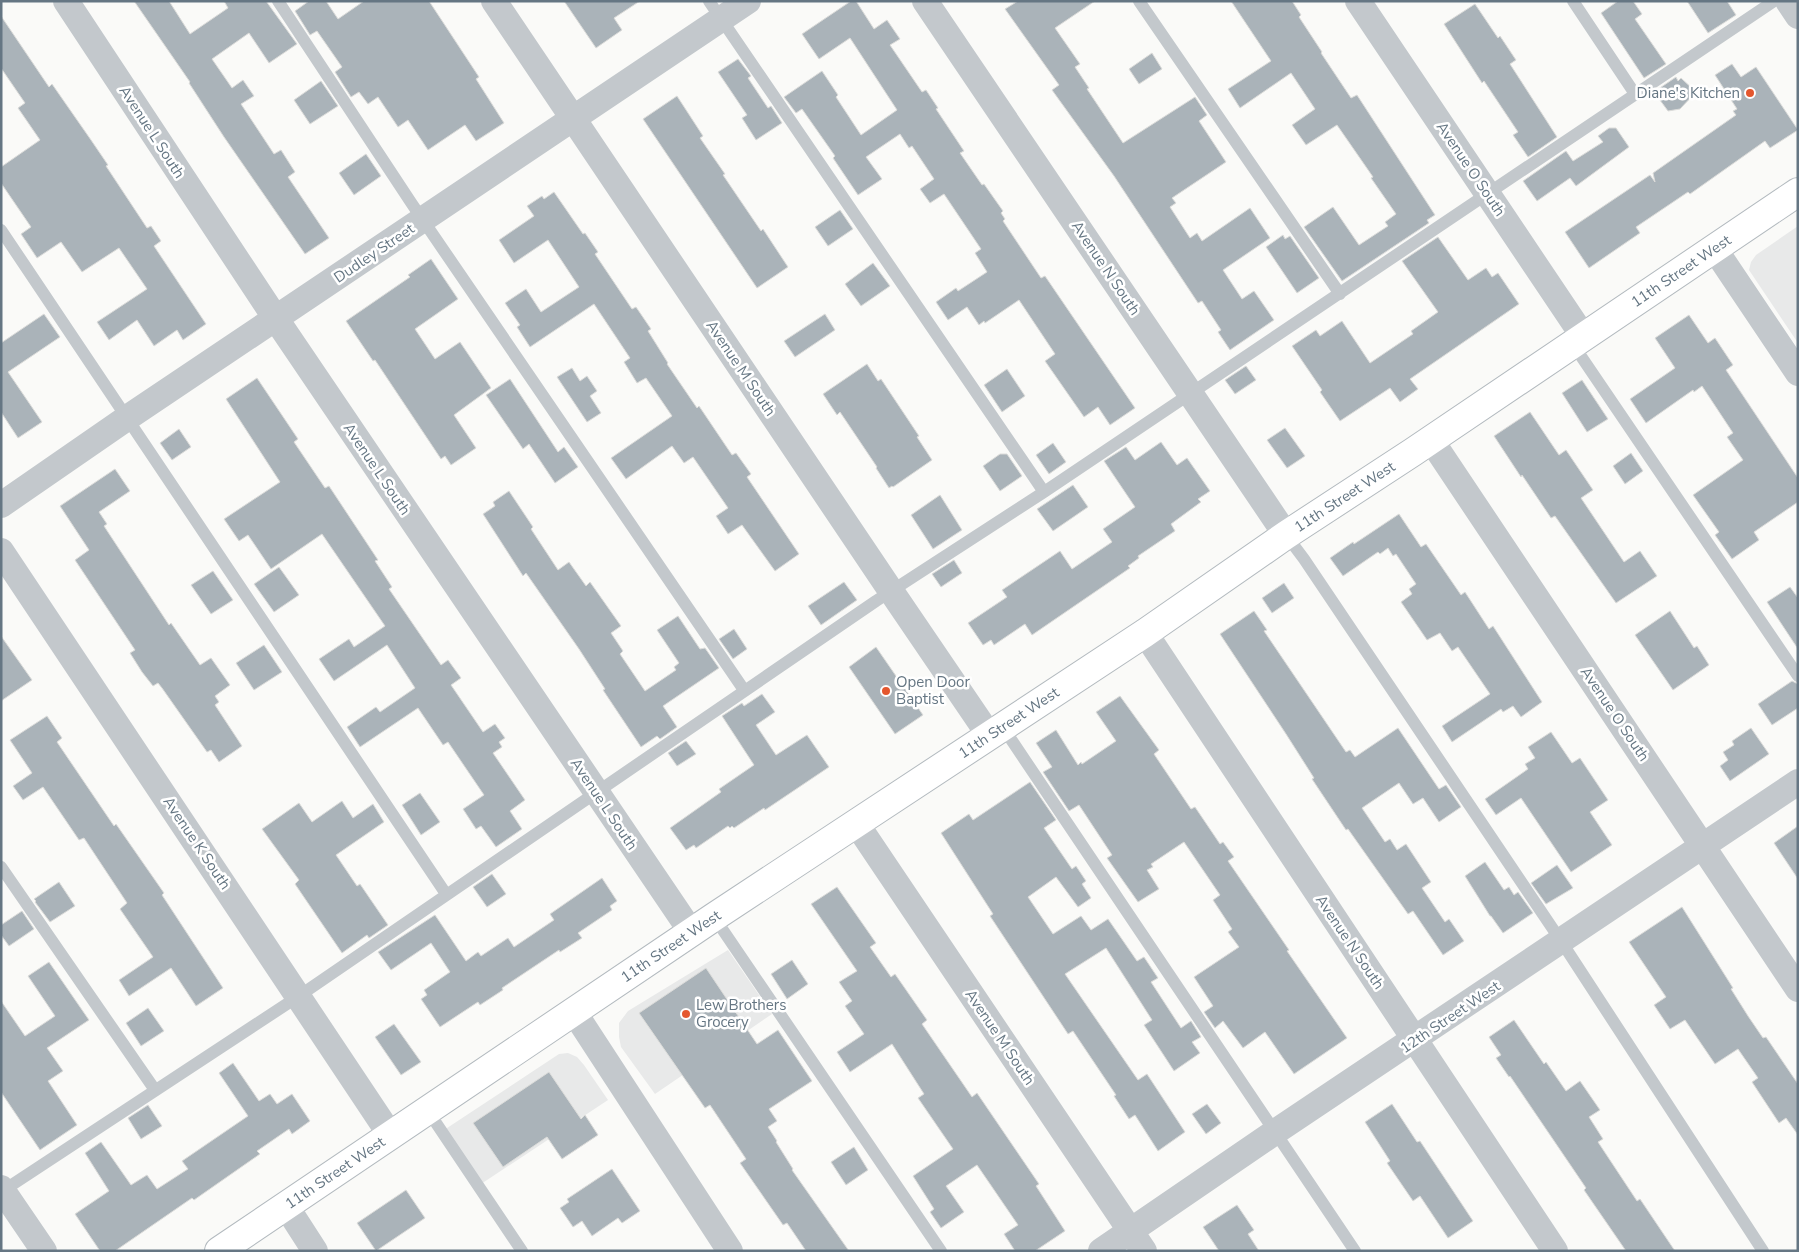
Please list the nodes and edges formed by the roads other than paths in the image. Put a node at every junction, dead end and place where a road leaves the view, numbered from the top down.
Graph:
1 (66, 1) edge
2 (278, 1) edge
3 (494, 1) edge
4 (748, 1) edge
5 (925, 1) edge
6 (1139, 1) edge
7 (1358, 1) edge
8 (1573, 1) edge
9 (1774, 1) edge
10 (1788, 1) edge
11 (715, 10) edge
12 (1798, 16) edge
13 (1635, 94) junction
14 (574, 119) junction
15 (1798, 192) edge
16 (1489, 195) junction
17 (423, 220) junction
18 (1, 230) edge
19 (1714, 248) junction
20 (1340, 294) junction
21 (276, 319) junction
22 (1578, 340) junction
23 (1798, 373) edge
24 (1191, 394) junction
25 (127, 418) junction
26 (1431, 440) junction
27 (1044, 492) junction
28 (1, 505) edge
29 (1286, 535) junction
30 (1, 551) edge
31 (891, 591) junction
32 (1145, 633) junction
33 (1798, 676) edge
34 (744, 690) junction
35 (996, 731) junction
36 (1798, 782) edge
37 (597, 792) junction
38 (856, 823) junction
39 (1703, 846) junction
40 (1, 867) edge
41 (446, 894) junction
42 (714, 917) junction
43 (692, 933) junction
44 (1562, 941) junction
45 (1798, 989) edge
46 (299, 996) junction
47 (574, 1012) junction
48 (1415, 1040) junction
49 (154, 1090) junction
50 (428, 1111) junction
51 (1275, 1132) junction
52 (391, 1136) junction
53 (2, 1190) edge
54 (286, 1206) junction
55 (1137, 1241) edge
56 (44, 1251) edge
57 (218, 1251) edge
58 (315, 1251) edge
59 (522, 1251) edge
60 (730, 1251) edge
61 (940, 1251) edge
62 (1101, 1251) edge
63 (1355, 1251) edge
64 (1554, 1251) edge
65 (1763, 1251) edge

1 - 21 street, Avenue L South
2 - 17 lane
3 - 14 street, Avenue M South
4 - 11 street, Dudley Street
5 - 24 street, Avenue N South
6 - 20 lane
7 - 16 street, Avenue O South
8 - 13 lane
9 - 13 lane
10 - 12 street
11 - 14 street, Dudley Street
11 - 27 lane
13 - 16 lane
14 - 17 street, Dudley Street
14 - 31 street, Avenue M South
15 - 19 street, 11th Street West
16 - 20 lane
16 - 22 street, Avenue O South
17 - 21 street, Dudley Street
17 - 34 lane
18 - 25 lane
19 - 22 street, 11th Street West
19 - 23 street
20 - 24 lane
21 - 25 street, Dudley Street
21 - 37 street, Avenue L South
22 - 26 street, 11th Street West
22 - 33 lane
24 - 27 lane
24 - 29 street, Avenue N South
25 - 28 street, Dudley Street
25 - 41 lane
26 - 29 street, 11th Street West
26 - 39 street, Avenue O South
27 - 31 lane
29 - 32 street, 11th Street West
29 - 44 lane
30 - 46 street, Avenue K South
31 - 34 lane
31 - 35 street, Avenue M South
32 - 35 street, 11th Street West
32 - 48 street, Avenue N South
34 - 37 lane
35 - 38 street, 11th Street West
35 - 51 lane
36 - 39 street, 12th Street West
37 - 41 lane
37 - 43 street, Avenue L South
38 - 42 street, 11th Street West
38 - 55 street, Avenue M South
39 - 44 street, 12th Street West
39 - 45 street, Avenue O South
40 - 49 lane
41 - 46 lane
42 - 43 street, 11th Street West
42 - 61 lane
43 - 47 street, 11th Street West
44 - 48 street, 12th Street West
44 - 65 lane
46 - 49 lane
46 - 52 street, Avenue K South
47 - 50 street, 11th Street West
47 - 60 street
48 - 51 street, 12th Street West
48 - 64 street, Avenue N South
49 - 53 lane
50 - 52 street, 11th Street West
50 - 59 lane
51 - 55 street, 12th Street West
51 - 63 lane
52 - 54 street, 11th Street West
53 - 56 street
54 - 57 street, 11th Street West
54 - 58 street
55 - 62 street, 12th Street West

